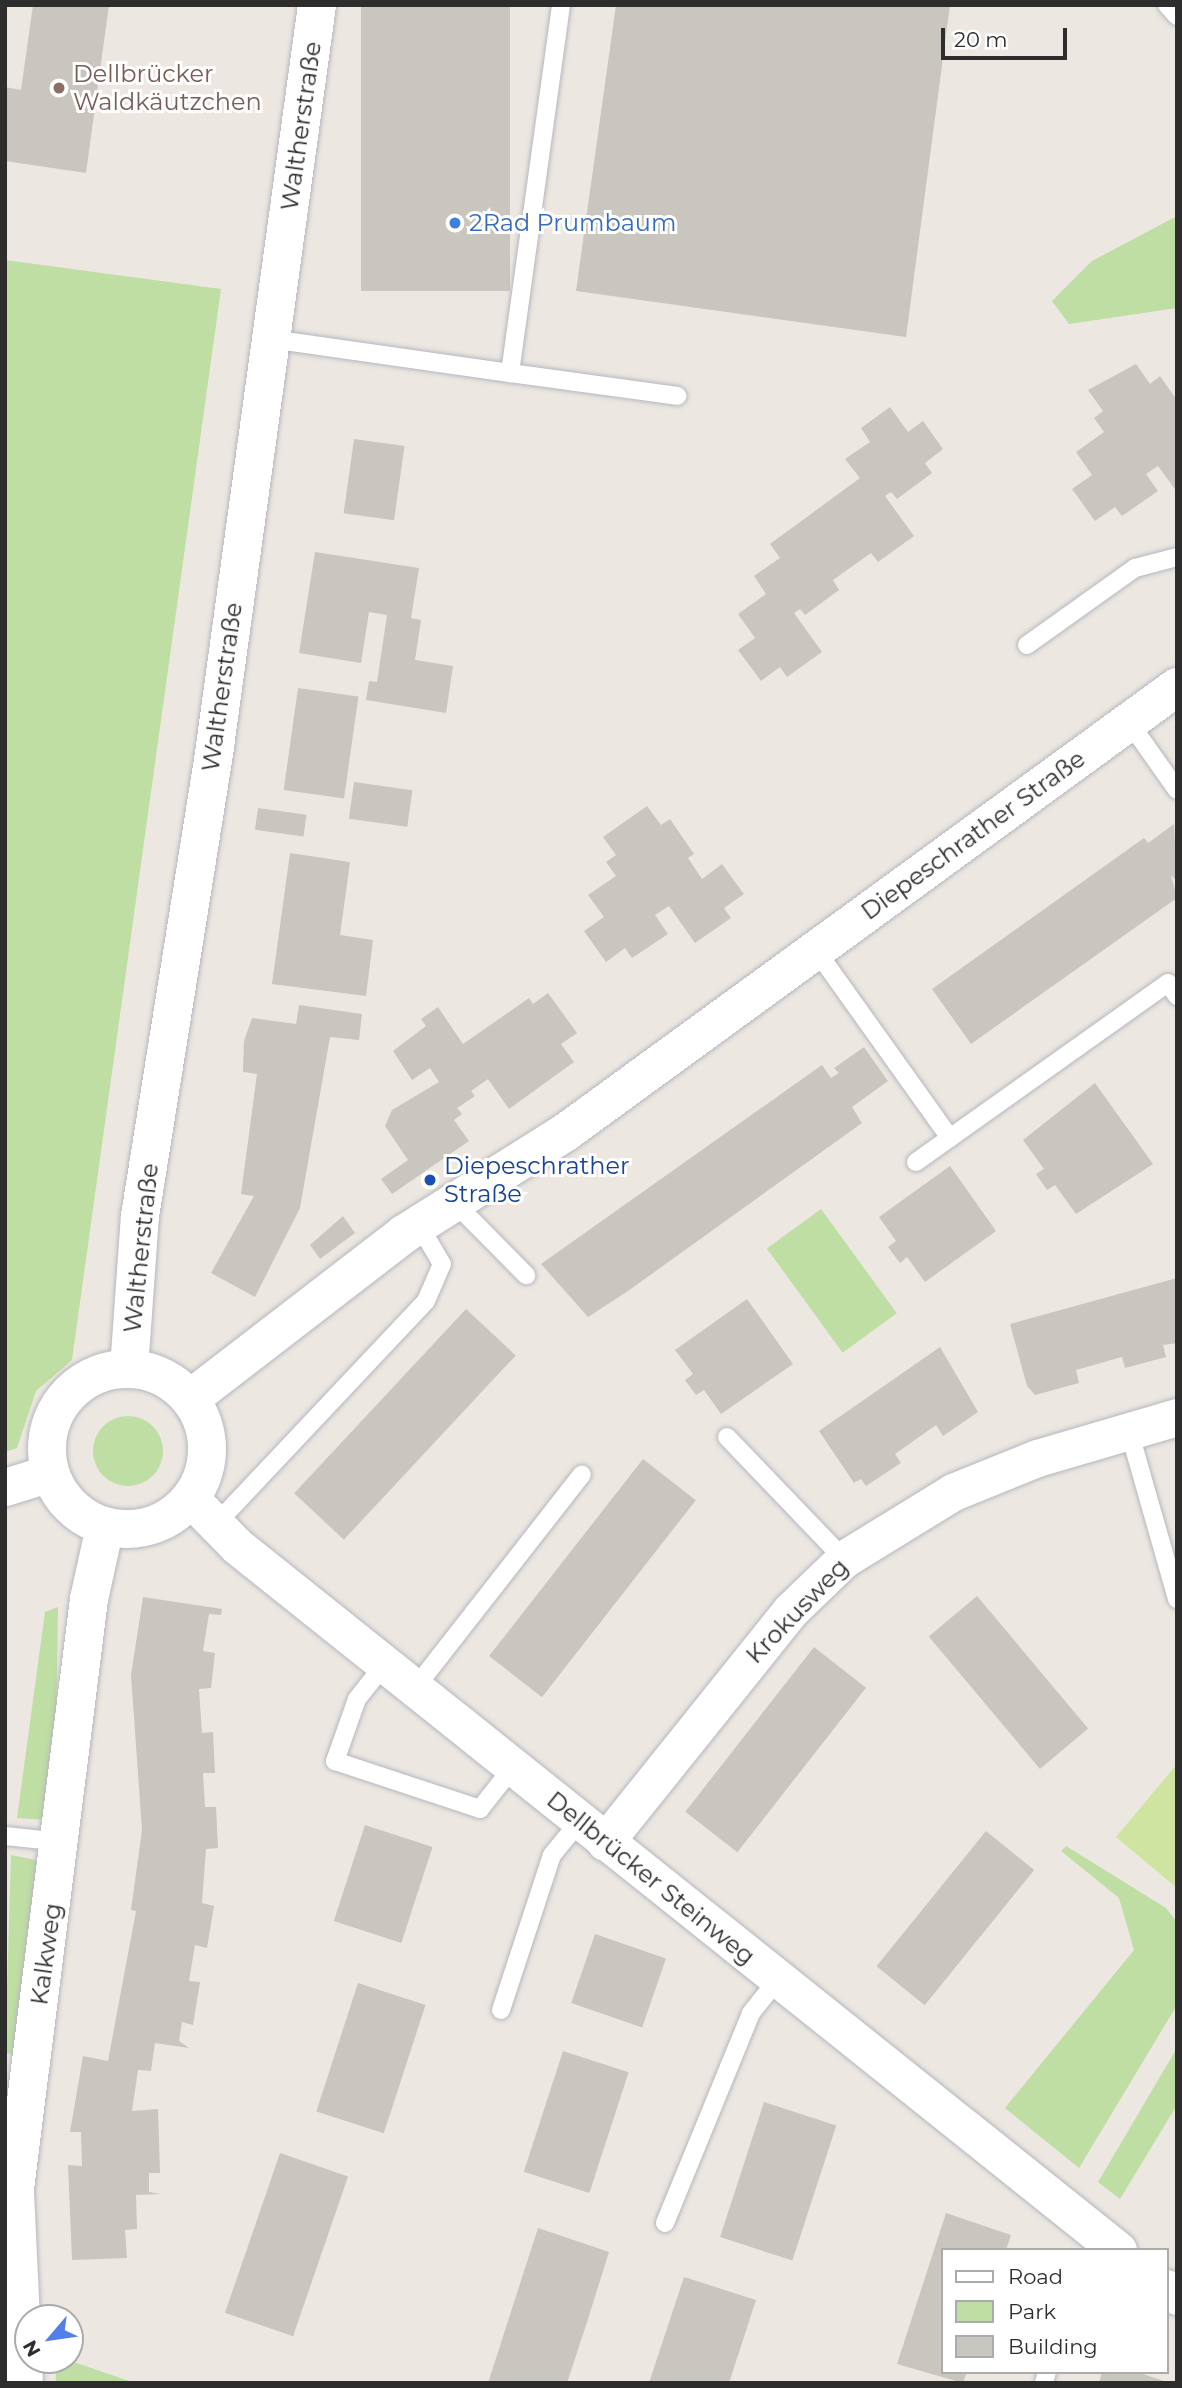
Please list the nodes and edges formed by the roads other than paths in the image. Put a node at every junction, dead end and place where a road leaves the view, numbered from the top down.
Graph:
1 (317, 5) edge
2 (561, 5) edge
3 (1167, 5) edge
4 (1177, 16) edge
5 (271, 339) junction
6 (510, 373) junction
7 (677, 396) dead end
8 (1177, 557) edge
9 (1027, 645) dead end
10 (1177, 687) edge
11 (1129, 722) junction
12 (1177, 790) edge
13 (818, 953) junction
14 (1177, 996) edge
15 (950, 1138) junction
16 (916, 1162) dead end
17 (454, 1202) junction
18 (419, 1225) junction
19 (526, 1275) dead end
20 (129, 1369) junction
21 (190, 1399) junction
22 (1177, 1417) edge
23 (1128, 1427) junction
24 (727, 1437) dead end
25 (50, 1473) junction
26 (582, 1474) dead end
27 (5, 1487) edge
28 (202, 1512) junction
29 (105, 1527) junction
30 (844, 1559) junction
31 (1177, 1599) edge
32 (385, 1664) junction
33 (415, 1688) junction
34 (513, 1767) junction
35 (592, 1832) junction
36 (5, 1836) edge
37 (61, 1842) junction
38 (778, 1979) junction
39 (501, 2010) dead end
40 (18, 2071) edge
41 (665, 2223) dead end
42 (1111, 2248) edge
43 (24, 2383) edge

1 - 5 street, Waltherstraße
2 - 6 lane
3 - 4 lane
5 - 6 lane
5 - 20 street, Waltherstraße
6 - 7 lane
8 - 9 lane
10 - 11 street, Diepeschrather Straße
11 - 12 lane
11 - 13 street, Diepeschrather Straße
13 - 15 lane
13 - 17 street, Diepeschrather Straße
14 - 15 lane
15 - 16 lane
17 - 18 street, Diepeschrather Straße
17 - 19 lane
18 - 21 street, Diepeschrather Straße
18 - 28 lane
20 - 21 street
20 - 25 street
21 - 28 street
22 - 23 street, Krokusweg
23 - 30 street, Krokusweg
23 - 31 lane
24 - 30 lane
25 - 27 street
25 - 29 street
26 - 33 lane
28 - 29 street
28 - 32 street, Dellbrücker Steinweg
29 - 37 street, Kalkweg
30 - 35 street, Krokusweg
32 - 33 street, Dellbrücker Steinweg
32 - 34 lane
33 - 34 street, Dellbrücker Steinweg
34 - 35 street, Dellbrücker Steinweg
35 - 38 street, Dellbrücker Steinweg
35 - 39 lane
36 - 37 lane
37 - 40 street, Kalkweg
38 - 41 lane
38 - 42 street, Dellbrücker Steinweg
40 - 43 street, Kalkweg

